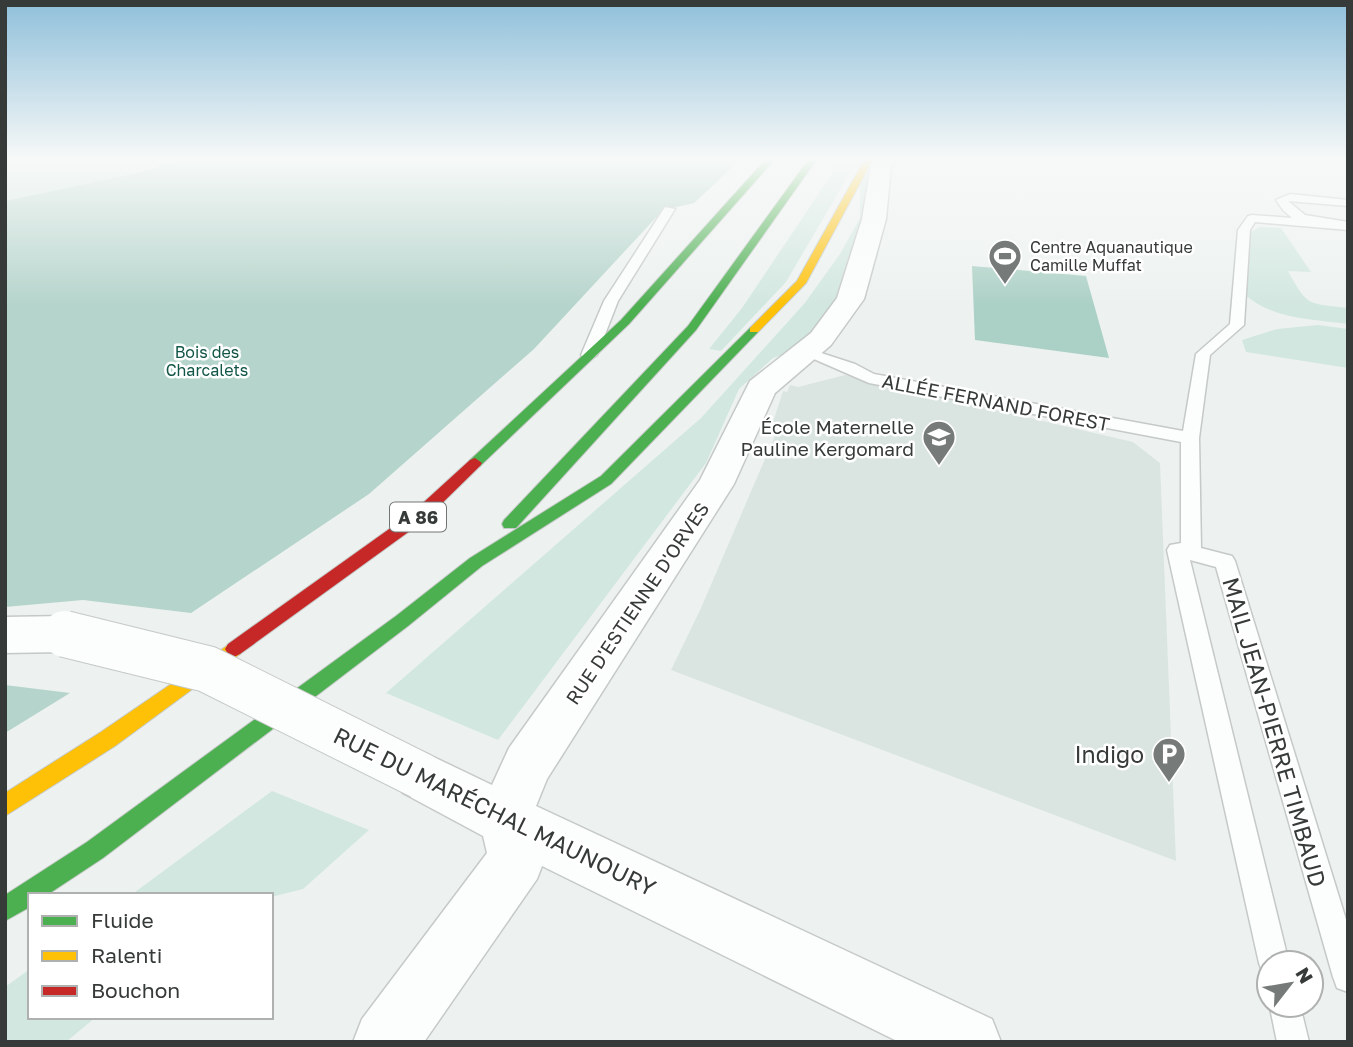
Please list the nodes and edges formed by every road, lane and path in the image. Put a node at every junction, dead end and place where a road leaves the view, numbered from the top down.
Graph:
1 (727, 208) edge
2 (778, 208) edge
3 (842, 208) edge
4 (875, 208) edge
5 (1286, 208) edge
6 (669, 209) dead end
7 (1317, 223) junction
8 (1348, 226) edge
9 (807, 353) junction
10 (587, 359) junction
11 (1189, 438) junction
12 (1191, 553) junction
13 (476, 562) junction
14 (5, 635) edge
15 (5, 804) edge
16 (504, 819) junction
17 (29, 893) edge
18 (28, 894) edge
19 (5, 909) edge
20 (1271, 949) edge
21 (1348, 977) edge
22 (1287, 1019) edge
23 (386, 1042) edge
24 (969, 1042) edge
25 (1293, 1042) edge

1 - 10 highway, A 86
2 - 13 highway
3 - 13 highway
4 - 9 street, RUE D'ESTIENNE D'ORVES
5 - 7 lane
6 - 10 lane
7 - 8 lane
7 - 11 lane
9 - 11 lane, ALLÉE FERNAND FOREST
9 - 16 street, RUE D'ESTIENNE D'ORVES
10 - 15 highway, A 86
11 - 12 lane
12 - 20 lane
12 - 21 lane, MAIL JEAN-PIERRE TIMBAUD
13 - 17 highway
14 - 16 street, RUE DU MARÉCHAL MAUNOURY, bridge
16 - 23 street
16 - 24 street, RUE DU MARÉCHAL MAUNOURY
18 - 19 highway
22 - 25 lane

